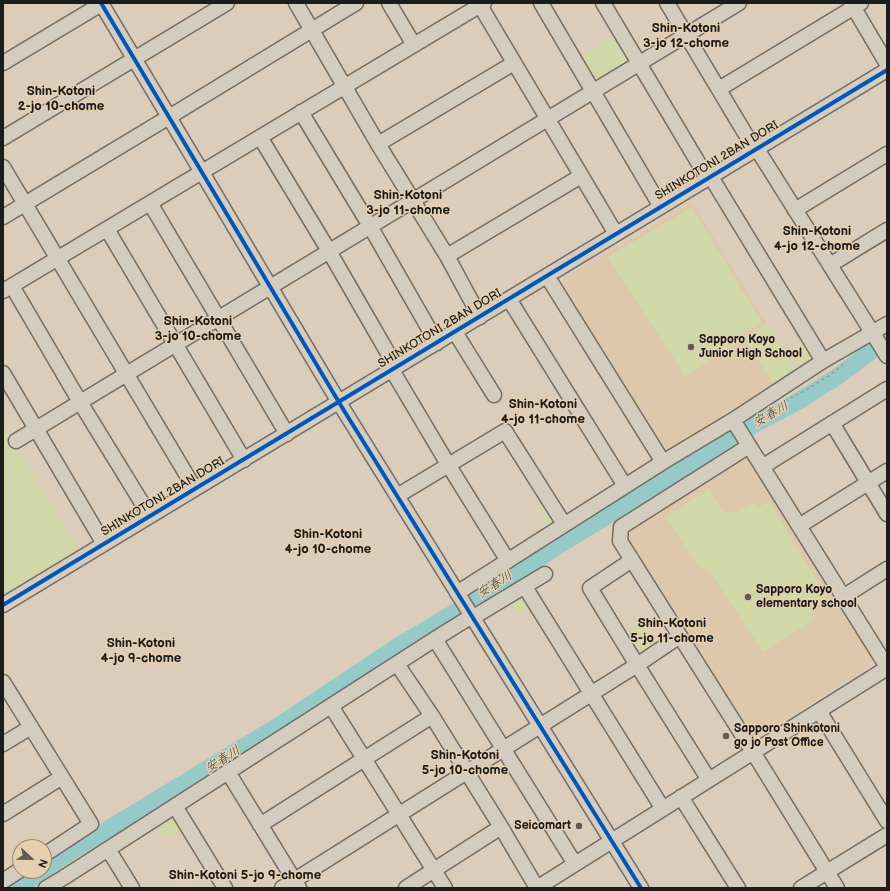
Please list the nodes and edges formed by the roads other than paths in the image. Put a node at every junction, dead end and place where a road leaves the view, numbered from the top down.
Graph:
1 (102, 3) edge
2 (227, 3) edge
3 (296, 3) edge
4 (356, 3) edge
5 (389, 3) edge
6 (541, 3) edge
7 (603, 3) edge
8 (667, 3) edge
9 (739, 3) edge
10 (481, 4) edge
11 (855, 4) edge
12 (312, 29) junction
13 (686, 35) junction
14 (414, 45) junction
15 (134, 58) junction
16 (3, 63) edge
17 (514, 63) junction
18 (639, 64) junction
19 (887, 64) edge
20 (887, 70) edge
21 (344, 86) junction
22 (719, 90) junction
23 (593, 91) junction
24 (301, 112) junction
25 (169, 118) junction
26 (548, 119) junction
27 (260, 137) junction
28 (3, 138) edge
29 (378, 144) junction
30 (756, 149) junction
31 (887, 154) edge
32 (3, 167) edge
33 (201, 172) junction
34 (581, 176) junction
35 (709, 178) junction
36 (413, 200) junction
37 (150, 203) junction
38 (25, 204) junction
39 (661, 207) junction
40 (795, 210) junction
41 (3, 217) edge
42 (370, 226) junction
43 (107, 229) junction
44 (887, 230) edge
45 (616, 234) junction
46 (329, 251) junction
47 (447, 256) junction
48 (58, 258) junction
49 (830, 265) junction
50 (547, 276) junction
51 (270, 287) junction
52 (7, 289) edge
53 (509, 299) junction
54 (480, 317) junction
55 (219, 318) junction
56 (887, 324) edge
57 (455, 332) junction
58 (437, 343) junction
59 (175, 344) junction
60 (880, 345) edge
61 (824, 361) junction
62 (394, 369) junction
63 (3, 373) edge
64 (127, 374) junction
65 (887, 389) edge
66 (494, 395) dead end
67 (80, 402) junction
68 (339, 402) junction
69 (832, 423) junction
70 (36, 429) junction
71 (741, 433) junction
72 (287, 434) junction
73 (16, 441) dead end
74 (244, 460) junction
75 (663, 462) junction
76 (449, 466) junction
77 (762, 467) junction
78 (887, 471) edge
79 (868, 483) junction
80 (625, 486) junction
81 (195, 489) junction
82 (397, 496) junction
83 (887, 514) edge
84 (150, 516) junction
85 (564, 524) junction
86 (799, 526) junction
87 (104, 544) junction
88 (632, 560) junction
89 (508, 561) junction
90 (887, 569) edge
91 (545, 574) dead end
92 (525, 587) junction
93 (843, 596) junction
94 (3, 605) edge
95 (465, 606) junction
96 (680, 636) junction
97 (435, 639) junction
98 (397, 664) junction
99 (637, 666) junction
100 (887, 668) edge
101 (3, 682) edge
102 (591, 693) junction
103 (331, 706) junction
104 (819, 711) junction
105 (432, 716) junction
106 (540, 726) junction
107 (31, 727) junction
108 (3, 744) edge
109 (503, 749) junction
110 (753, 752) junction
111 (364, 759) junction
112 (467, 771) junction
113 (228, 772) junction
114 (62, 777) junction
115 (709, 780) junction
116 (681, 797) junction
117 (175, 806) junction
118 (663, 809) junction
119 (3, 814) edge
120 (399, 815) junction
121 (887, 821) edge
122 (260, 825) junction
123 (501, 827) junction
124 (887, 834) edge
125 (612, 841) junction
126 (108, 849) junction
127 (52, 850) edge
128 (575, 864) junction
129 (434, 871) junction
130 (827, 872) junction
131 (12, 877) edge
132 (66, 883) edge
133 (4, 884) edge
134 (292, 885) edge
135 (46, 888) edge
136 (132, 888) edge
137 (225, 888) edge
138 (406, 888) edge
139 (444, 888) edge
140 (537, 888) edge
141 (641, 888) edge
142 (738, 888) edge
143 (801, 888) edge
144 (837, 888) edge

1 - 15 street
1 - 16 street
2 - 15 street
3 - 12 street
4 - 12 street
5 - 14 street
6 - 23 street
7 - 18 street
8 - 13 street
9 - 13 street
10 - 14 street
10 - 17 street
11 - 19 street
11 - 22 street
12 - 21 street
12 - 25 street
13 - 18 street
13 - 22 street
14 - 21 street
15 - 25 street
15 - 28 street
17 - 26 street
17 - 29 street
18 - 23 street
18 - 35 street
20 - 30 street, SHINKOTONI 2BAN DORI
21 - 24 street
21 - 29 street
22 - 30 street
23 - 26 street
23 - 39 street
24 - 27 street
24 - 42 street
25 - 33 street
25 - 38 street
26 - 34 street
26 - 36 street
27 - 33 street
27 - 46 street
29 - 36 street
30 - 35 street, SHINKOTONI 2BAN DORI
30 - 40 street
31 - 40 street
32 - 38 street
33 - 37 street
33 - 51 street
34 - 45 street
34 - 47 street
35 - 39 street, SHINKOTONI 2BAN DORI
35 - 61 street
36 - 42 street
36 - 47 street
37 - 43 street
37 - 55 street
38 - 41 street
38 - 48 street
39 - 45 street, SHINKOTONI 2BAN DORI
40 - 49 street
42 - 46 street
42 - 58 street
43 - 48 street
43 - 59 street
44 - 49 street
45 - 50 street, SHINKOTONI 2BAN DORI
46 - 51 street
46 - 62 street
47 - 54 street
48 - 52 street
48 - 64 street
49 - 60 street
50 - 53 street, SHINKOTONI 2BAN DORI
50 - 75 street
51 - 55 street
51 - 68 street
52 - 67 street
53 - 54 street, SHINKOTONI 2BAN DORI
53 - 80 street
54 - 57 street, SHINKOTONI 2BAN DORI
55 - 59 street
55 - 72 street
56 - 60 street
57 - 58 street, SHINKOTONI 2BAN DORI
57 - 66 street
58 - 62 street, SHINKOTONI 2BAN DORI
59 - 64 street
59 - 74 street
60 - 61 street
61 - 71 street
62 - 68 street, SHINKOTONI 2BAN DORI
62 - 76 street
63 - 70 street
64 - 67 street
64 - 81 street
65 - 69 street
67 - 70 street
67 - 84 street
68 - 72 street, SHINKOTONI 2BAN DORI
68 - 82 street
69 - 77 street
69 - 79 street
70 - 73 street
70 - 87 street
71 - 75 street
71 - 77 street
71 - 88 street
72 - 74 street, SHINKOTONI 2BAN DORI
74 - 81 street, SHINKOTONI 2BAN DORI
75 - 80 street
76 - 82 street
76 - 85 street
76 - 89 street
77 - 86 street
78 - 79 street
79 - 83 street
79 - 86 street
80 - 85 street
81 - 84 street, SHINKOTONI 2BAN DORI
82 - 95 street
84 - 87 street, SHINKOTONI 2BAN DORI
85 - 89 street
86 - 93 street
87 - 94 street, SHINKOTONI 2BAN DORI
88 - 96 street
88 - 99 street
89 - 95 street
90 - 93 street
91 - 92 street
92 - 95 street
92 - 102 street
93 - 100 street
95 - 97 street
95 - 106 street
96 - 99 street
96 - 110 street
97 - 98 street
97 - 109 street
98 - 103 street
98 - 105 street
99 - 102 street
99 - 115 street
100 - 104 street
101 - 107 street
102 - 106 street
102 - 118 street
103 - 111 street
103 - 113 street
104 - 110 street
104 - 121 street
105 - 111 street
105 - 112 street
106 - 109 street
106 - 125 street
107 - 108 street
107 - 114 street
109 - 112 street
109 - 128 street
110 - 115 street
110 - 130 street
111 - 120 street
111 - 122 street
112 - 120 street
112 - 123 street
113 - 117 street
113 - 122 street
114 - 119 street
114 - 127 street
115 - 116 street
116 - 118 street
116 - 142 street
117 - 126 street
117 - 137 street
118 - 125 street
120 - 129 street
120 - 134 street
122 - 134 street
123 - 129 street
123 - 140 street
124 - 130 street
125 - 128 street
125 - 141 street
126 - 132 street
126 - 136 street
128 - 140 street
129 - 138 street
129 - 139 street
130 - 143 street
130 - 144 street
131 - 133 street
132 - 135 street

